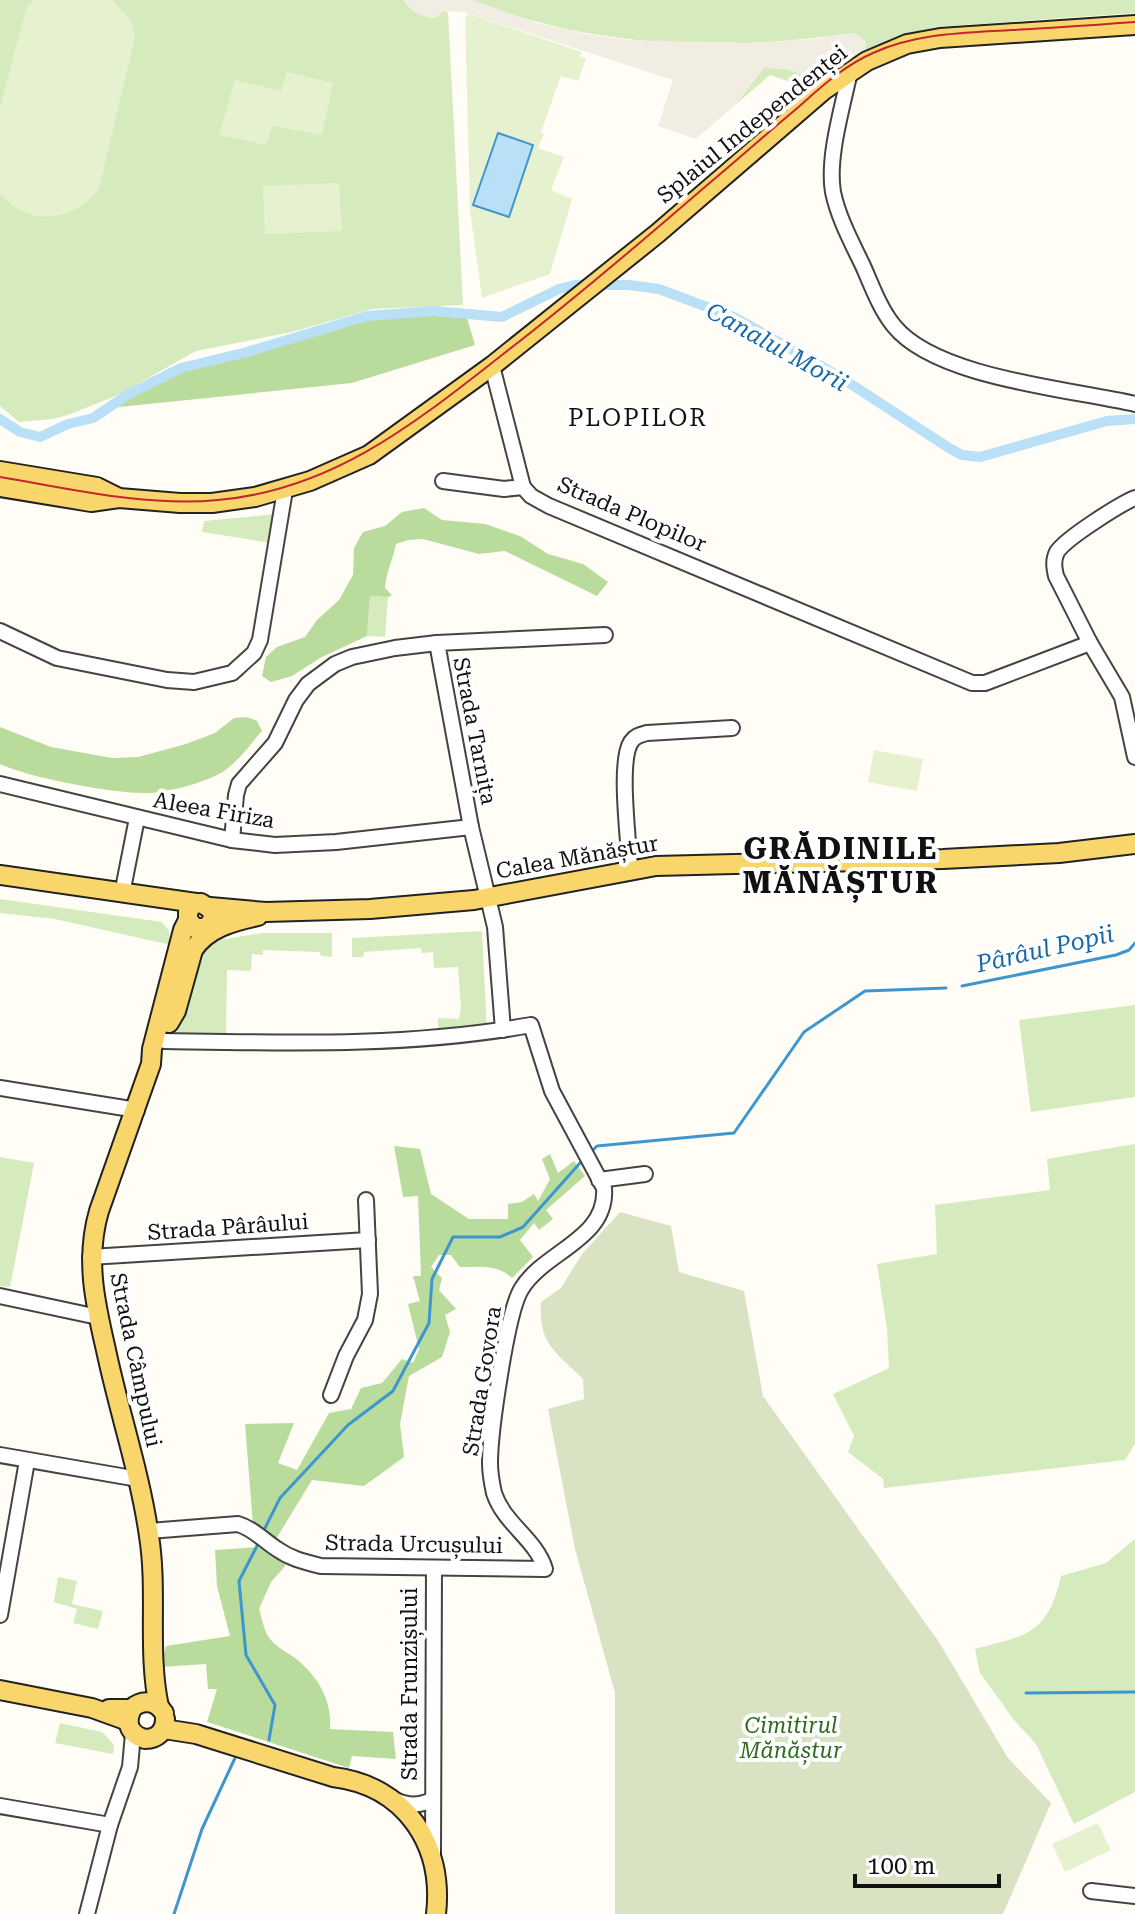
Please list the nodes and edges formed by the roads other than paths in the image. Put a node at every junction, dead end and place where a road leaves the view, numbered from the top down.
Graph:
1 (1135, 25) edge
2 (850, 71) junction
3 (492, 366) junction
4 (1135, 404) edge
5 (0, 471) edge
6 (443, 481) dead end
7 (0, 487) edge
8 (523, 487) junction
9 (285, 490) junction
10 (119, 498) junction
11 (1135, 498) edge
12 (0, 631) edge
13 (605, 635) dead end
14 (437, 643) junction
15 (1090, 643) junction
16 (732, 728) dead end
17 (1135, 757) edge
18 (0, 784) edge
19 (137, 818) junction
20 (471, 827) junction
21 (232, 840) junction
22 (1135, 844) edge
23 (0, 868) edge
24 (630, 869) junction
25 (0, 875) edge
26 (35, 880) junction
27 (0, 883) edge
28 (133, 895) junction
29 (488, 897) junction
30 (195, 912) junction
31 (271, 912) junction
32 (207, 927) junction
33 (503, 1030) junction
34 (167, 1032) junction
35 (151, 1064) junction
36 (0, 1088) edge
37 (137, 1110) junction
38 (645, 1174) dead end
39 (599, 1180) junction
40 (366, 1200) dead end
41 (368, 1240) junction
42 (90, 1257) junction
43 (0, 1296) edge
44 (98, 1317) junction
45 (331, 1395) dead end
46 (0, 1455) edge
47 (27, 1461) junction
48 (138, 1479) junction
49 (149, 1531) junction
50 (434, 1568) junction
51 (545, 1569) joint
52 (0, 1615) edge
53 (0, 1690) edge
54 (147, 1720) junction
55 (333, 1777) junction
56 (381, 1794) junction
57 (433, 1805) junction
58 (0, 1806) edge
59 (110, 1825) junction
60 (433, 1856) junction
61 (1091, 1891) dead end
62 (1135, 1896) edge
63 (87, 1914) edge
64 (436, 1914) edge

1 - 2 main road, Splaiul Independenței
2 - 3 main road, Splaiul Independenței
2 - 4 street
3 - 8 street, Strada Plopilor
3 - 9 main road
5 - 10 main road
6 - 8 street
7 - 10 main road
8 - 15 street, Strada Plopilor
9 - 10 main road
9 - 12 street
11 - 15 street
13 - 14 street, Strada Tarnița
14 - 20 street, Strada Tarnița
14 - 21 street
15 - 17 street
16 - 24 street
18 - 19 street, Aleea Firiza
19 - 21 street, Aleea Firiza
19 - 28 street
20 - 21 street, Aleea Firiza
20 - 29 street, Strada Tarnița
22 - 24 main road, Calea Mănăștur
23 - 26 main road
24 - 29 main road, Calea Mănăștur
25 - 26 main road, Calea Mănăștur
26 - 27 main road
26 - 28 main road, Calea Mănăștur
28 - 30 main road, Calea Mănăștur
28 - 31 main road
29 - 31 main road, Calea Mănăștur
29 - 33 street
30 - 31 main road, Calea Mănăștur
30 - 32 main road
30 - 35 main road, Strada Câmpului
31 - 32 main road, Calea Mănăștur
31 - 34 main road
32 - 34 main road, Strada Câmpului
33 - 34 street, Strada Govora
33 - 39 street, Strada Govora
34 - 35 main road, Strada Câmpului
35 - 37 main road, Strada Câmpului
36 - 37 street
37 - 42 main road, Strada Câmpului
38 - 39 street
39 - 51 street, Strada Govora
40 - 41 street
41 - 42 street, Strada Pârâului
41 - 45 street
42 - 44 main road, Strada Câmpului
43 - 44 street
44 - 48 main road, Strada Câmpului
46 - 47 street
47 - 48 street
47 - 52 street
48 - 49 main road, Strada Câmpului
49 - 50 street, Strada Urcușului
49 - 54 main road, Strada Câmpului
50 - 51 street, Strada Urcușului
50 - 57 street, Strada Frunzișului
53 - 54 main road, Strada Frunzișului
54 - 55 main road, Strada Frunzișului
54 - 59 street, Strada Câmpului
55 - 56 main road, Strada Frunzișului
55 - 64 main road, Strada Frunzișului
56 - 57 street, Strada Frunzișului
56 - 60 main road, Strada Frunzișului
57 - 60 street, Strada Frunzișului
58 - 59 street
59 - 63 street, Strada Câmpului
60 - 64 main road, Strada Frunzișului
61 - 62 street

